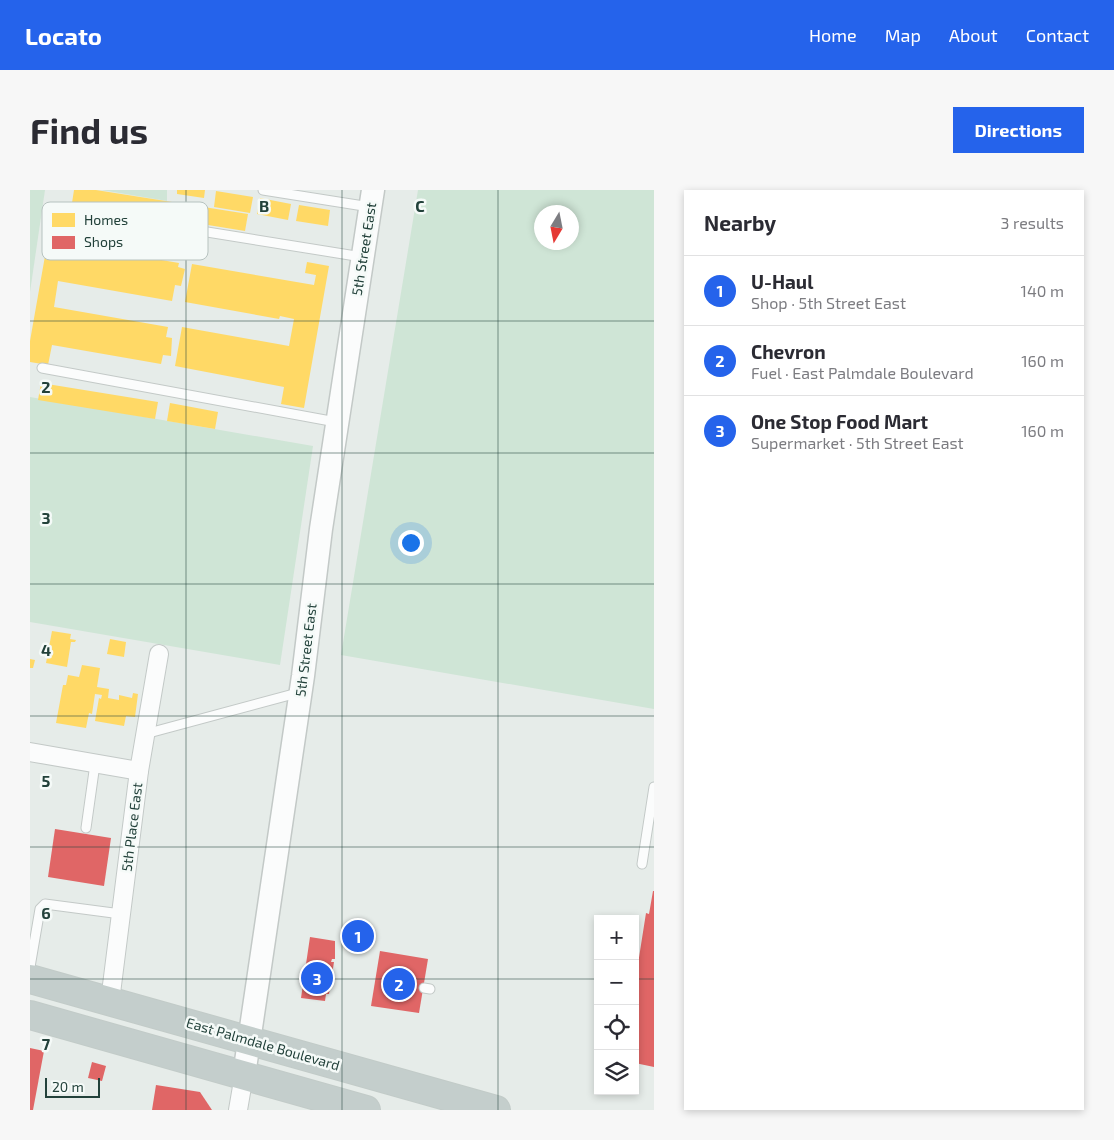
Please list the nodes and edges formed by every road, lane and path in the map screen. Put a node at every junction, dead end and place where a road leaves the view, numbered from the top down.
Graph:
1 (263, 190) edge
2 (372, 198) edge
3 (208, 233) edge
4 (362, 258) junction
5 (42, 368) dead end
6 (337, 422) junction
7 (159, 654) dead end
8 (301, 692) junction
9 (145, 734) junction
10 (30, 752) edge
11 (95, 764) junction
12 (139, 771) junction
13 (654, 787) edge
14 (86, 828) dead end
15 (642, 864) dead end
16 (121, 914) junction
17 (30, 967) edge
18 (30, 979) edge
19 (110, 1001) junction
20 (30, 1016) edge
21 (249, 1042) junction
22 (244, 1075) junction
23 (310, 1102) edge
24 (238, 1110) edge
25 (366, 1110) edge
26 (496, 1110) edge

1 - 2 lane
2 - 4 street, 5th Street East
3 - 4 lane
4 - 6 street, 5th Street East
5 - 6 lane
6 - 8 street, 5th Street East
7 - 9 street, 5th Place East
8 - 9 lane
8 - 21 street, 5th Street East
9 - 12 street, 5th Place East
10 - 11 street
11 - 12 street
11 - 14 lane
12 - 16 street, 5th Place East
13 - 15 lane
16 - 17 lane
16 - 19 street, 5th Place East
18 - 19 highway, East Palmdale Boulevard
19 - 21 highway, East Palmdale Boulevard
20 - 22 highway
21 - 22 street, 5th Street East
21 - 26 highway, East Palmdale Boulevard
22 - 23 highway
22 - 24 street, 5th Street East
23 - 25 highway

